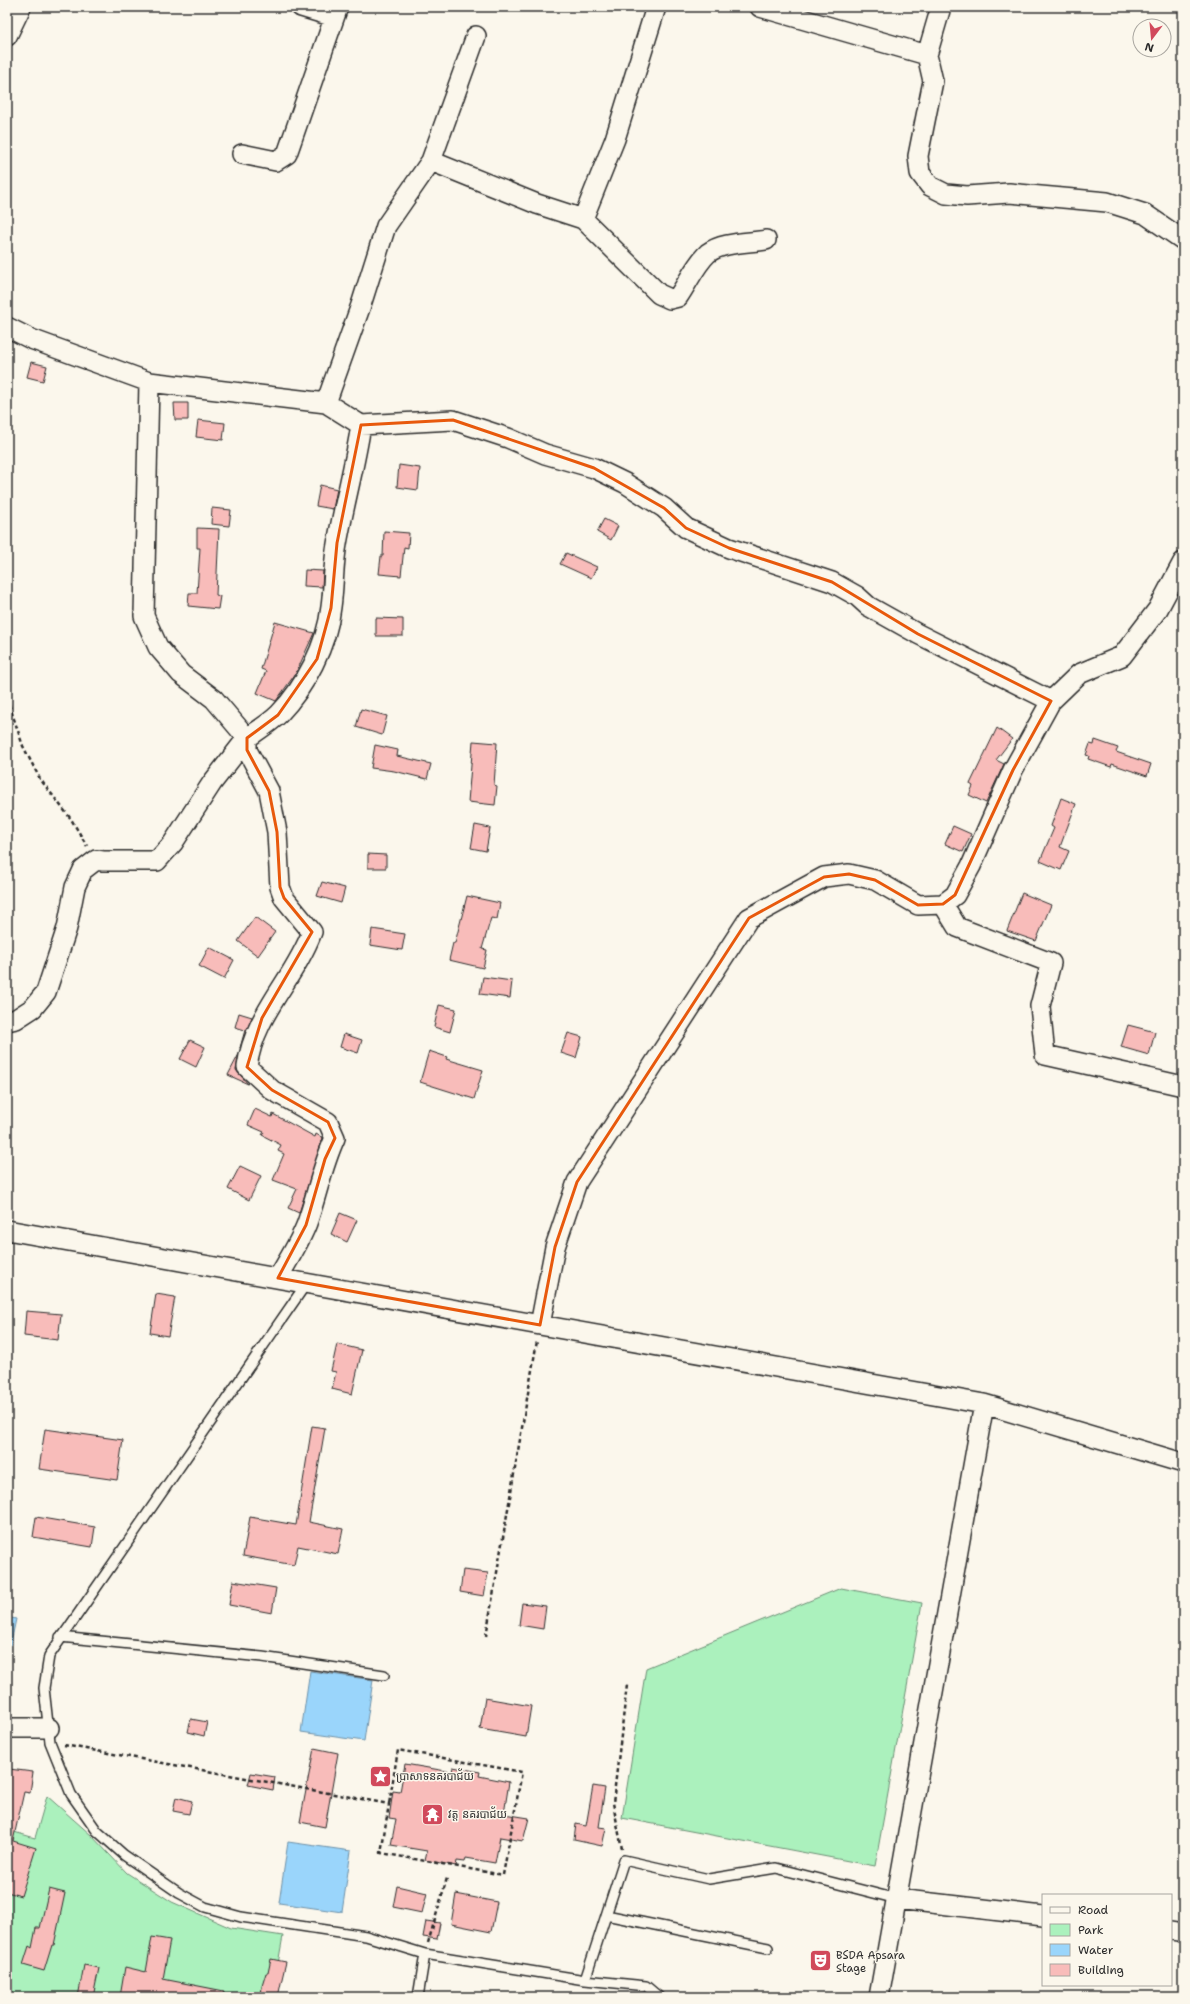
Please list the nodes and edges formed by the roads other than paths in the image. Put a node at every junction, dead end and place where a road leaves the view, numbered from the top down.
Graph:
1 (21, 7) edge
2 (301, 7) edge
3 (656, 7) edge
4 (760, 7) edge
5 (941, 7) edge
6 (336, 12) edge
7 (7, 36) edge
8 (476, 36) dead end
9 (927, 55) junction
10 (242, 154) dead end
11 (431, 161) junction
12 (583, 219) junction
13 (766, 240) dead end
14 (1183, 240) edge
15 (7, 327) edge
16 (149, 382) junction
17 (326, 403) junction
18 (361, 425) junction
19 (1183, 562) edge
20 (1051, 701) junction
21 (247, 738) junction
22 (943, 904) junction
23 (7, 1021) edge
24 (1183, 1086) edge
25 (7, 1230) edge
26 (278, 1278) junction
27 (306, 1284) junction
28 (540, 1325) junction
29 (984, 1404) junction
30 (1183, 1463) edge
31 (60, 1637) junction
32 (384, 1675) dead end
33 (7, 1728) edge
34 (49, 1735) junction
35 (897, 1899) junction
36 (606, 1915) junction
37 (1042, 1916) edge
38 (1172, 1931) edge
39 (1183, 1933) edge
40 (768, 1948) dead end
41 (425, 1954) junction
42 (585, 1980) junction
43 (418, 1997) edge
44 (660, 1997) edge
45 (879, 1997) edge

1 - 7 street
2 - 6 street
3 - 12 street
4 - 9 street
5 - 9 street
6 - 10 street
8 - 11 street
9 - 14 street
11 - 12 street
11 - 17 street
12 - 13 street
15 - 16 street
16 - 17 street
16 - 21 street
17 - 18 street
18 - 20 street
18 - 21 street
19 - 20 street
20 - 22 street
21 - 23 street
21 - 26 street
22 - 24 street
22 - 28 street
25 - 26 street
26 - 27 street
27 - 28 street
27 - 31 lane
28 - 29 street
29 - 30 street
29 - 35 street
31 - 32 lane
31 - 34 lane
33 - 34 street
34 - 41 lane
35 - 36 lane
35 - 37 street
35 - 45 street
36 - 40 lane
36 - 42 lane
38 - 39 street
41 - 42 lane
41 - 43 lane
42 - 44 lane

